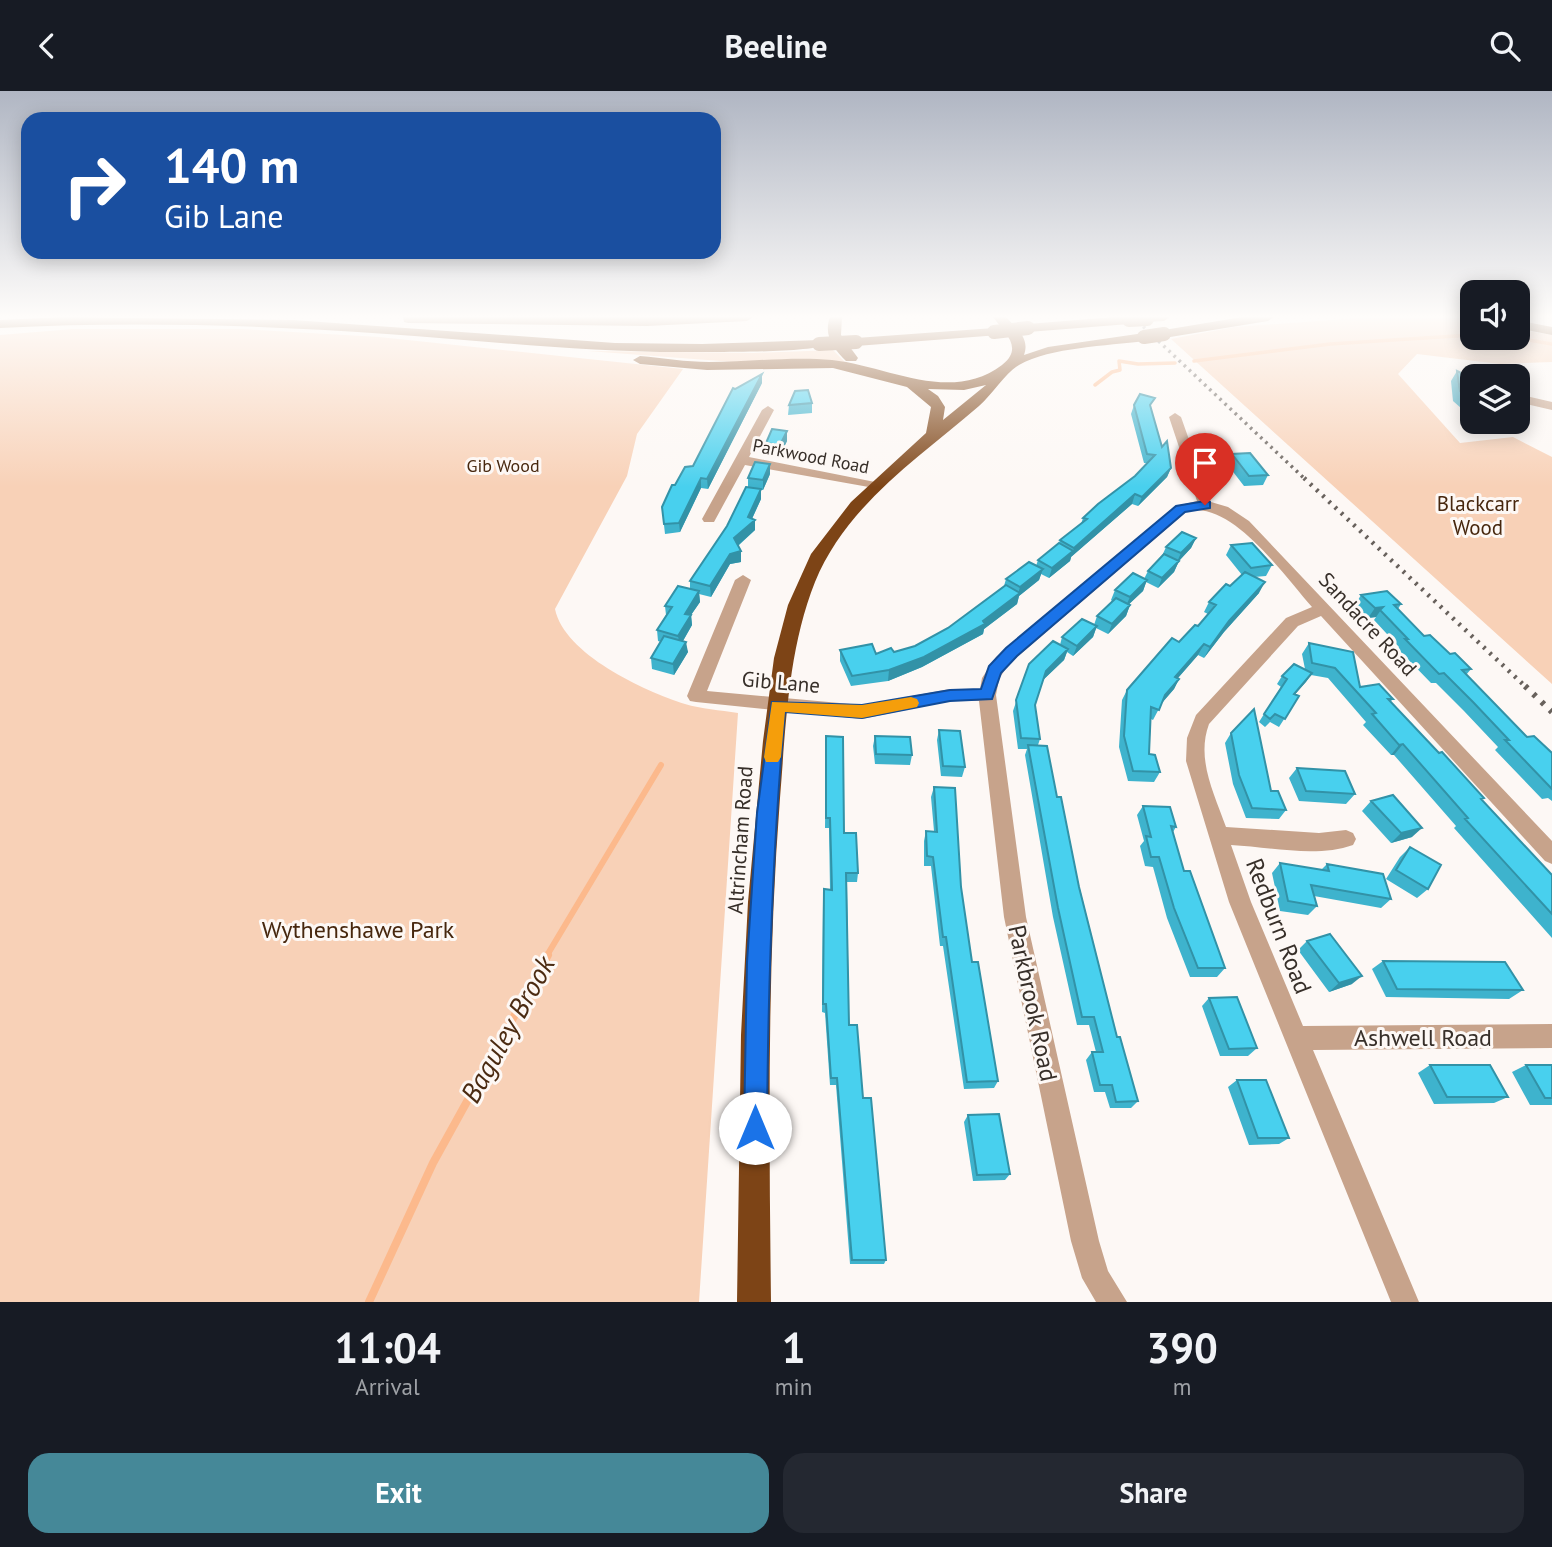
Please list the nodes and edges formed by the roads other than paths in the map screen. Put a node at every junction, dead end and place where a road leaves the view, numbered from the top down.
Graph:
1 (878, 374) edge
2 (1003, 374) joint
3 (912, 384) junction
4 (1530, 401) edge
5 (1552, 406) edge
6 (768, 410) dead end
7 (1175, 417) dead end
8 (933, 436) junction
9 (741, 460) junction
10 (875, 487) junction
11 (1205, 505) junction
12 (709, 519) dead end
13 (743, 580) dead end
14 (1325, 610) junction
15 (987, 695) junction
16 (777, 706) junction
17 (1217, 835) junction
18 (1346, 839) dead end
19 (1552, 855) edge
20 (1552, 1036) edge
21 (1294, 1038) junction
22 (754, 1302) edge
23 (1113, 1302) edge
24 (1405, 1302) edge

1 - 3 highway
2 - 3 highway
2 - 8 highway, Altrincham Road
3 - 8 highway
4 - 5 street
6 - 9 street, Parkwood Road
7 - 11 street
8 - 10 highway, Altrincham Road
9 - 10 street, Parkwood Road
9 - 12 street, Parkwood Road
10 - 16 highway, Altrincham Road
11 - 14 street, Sandacre Road
11 - 15 street
13 - 16 street, Gib Lane
14 - 17 street, Redburn Road
14 - 19 street, Sandacre Road
15 - 16 street, Gib Lane
15 - 23 street, Parkbrook Road
16 - 22 highway, Altrincham Road
17 - 18 street
17 - 21 street, Redburn Road
20 - 21 street, Ashwell Road
21 - 24 street, Redburn Road

